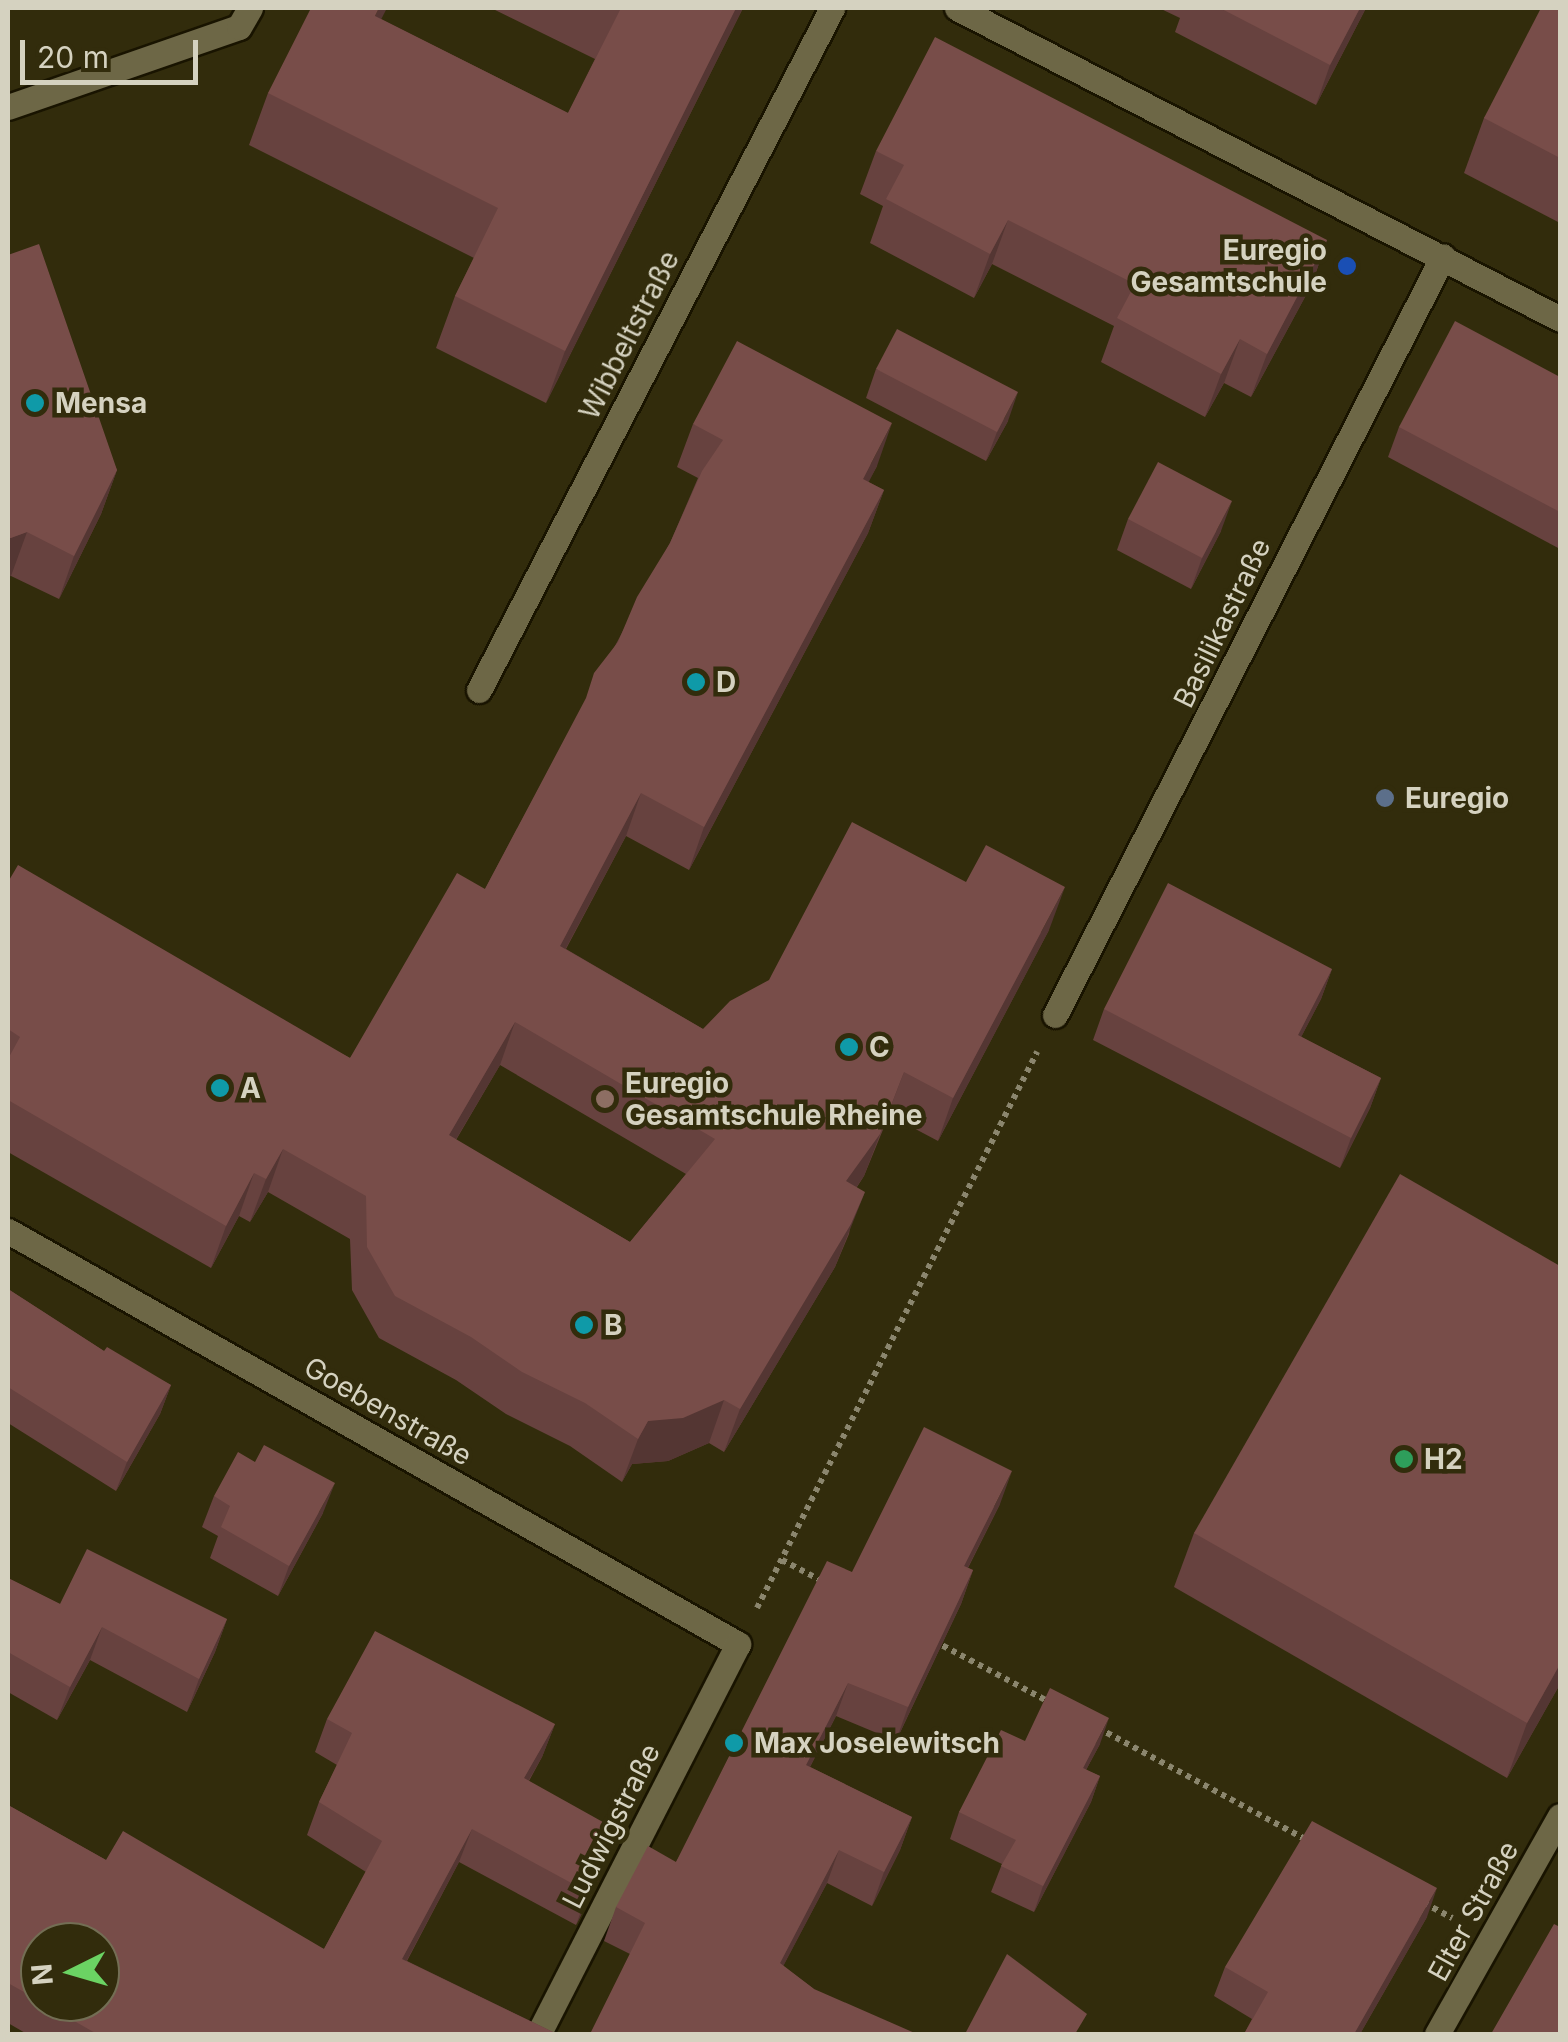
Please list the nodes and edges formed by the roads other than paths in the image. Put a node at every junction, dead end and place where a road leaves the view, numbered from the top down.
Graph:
1 (250, 8) edge
2 (832, 8) edge
3 (957, 8) edge
4 (8, 106) edge
5 (1443, 256) junction
6 (1560, 318) edge
7 (479, 690) dead end
8 (1055, 1016) road end
9 (8, 1231) edge
10 (738, 1644) joint
11 (1560, 1816) edge
12 (538, 2034) edge
13 (1437, 2034) edge

1 - 4 street
2 - 7 street, Wibbeltstraße
3 - 5 street
5 - 6 street
5 - 8 street, Basilikastraße
9 - 10 street, Goebenstraße
10 - 12 street, Ludwigstraße
11 - 13 street, Elter Straße

